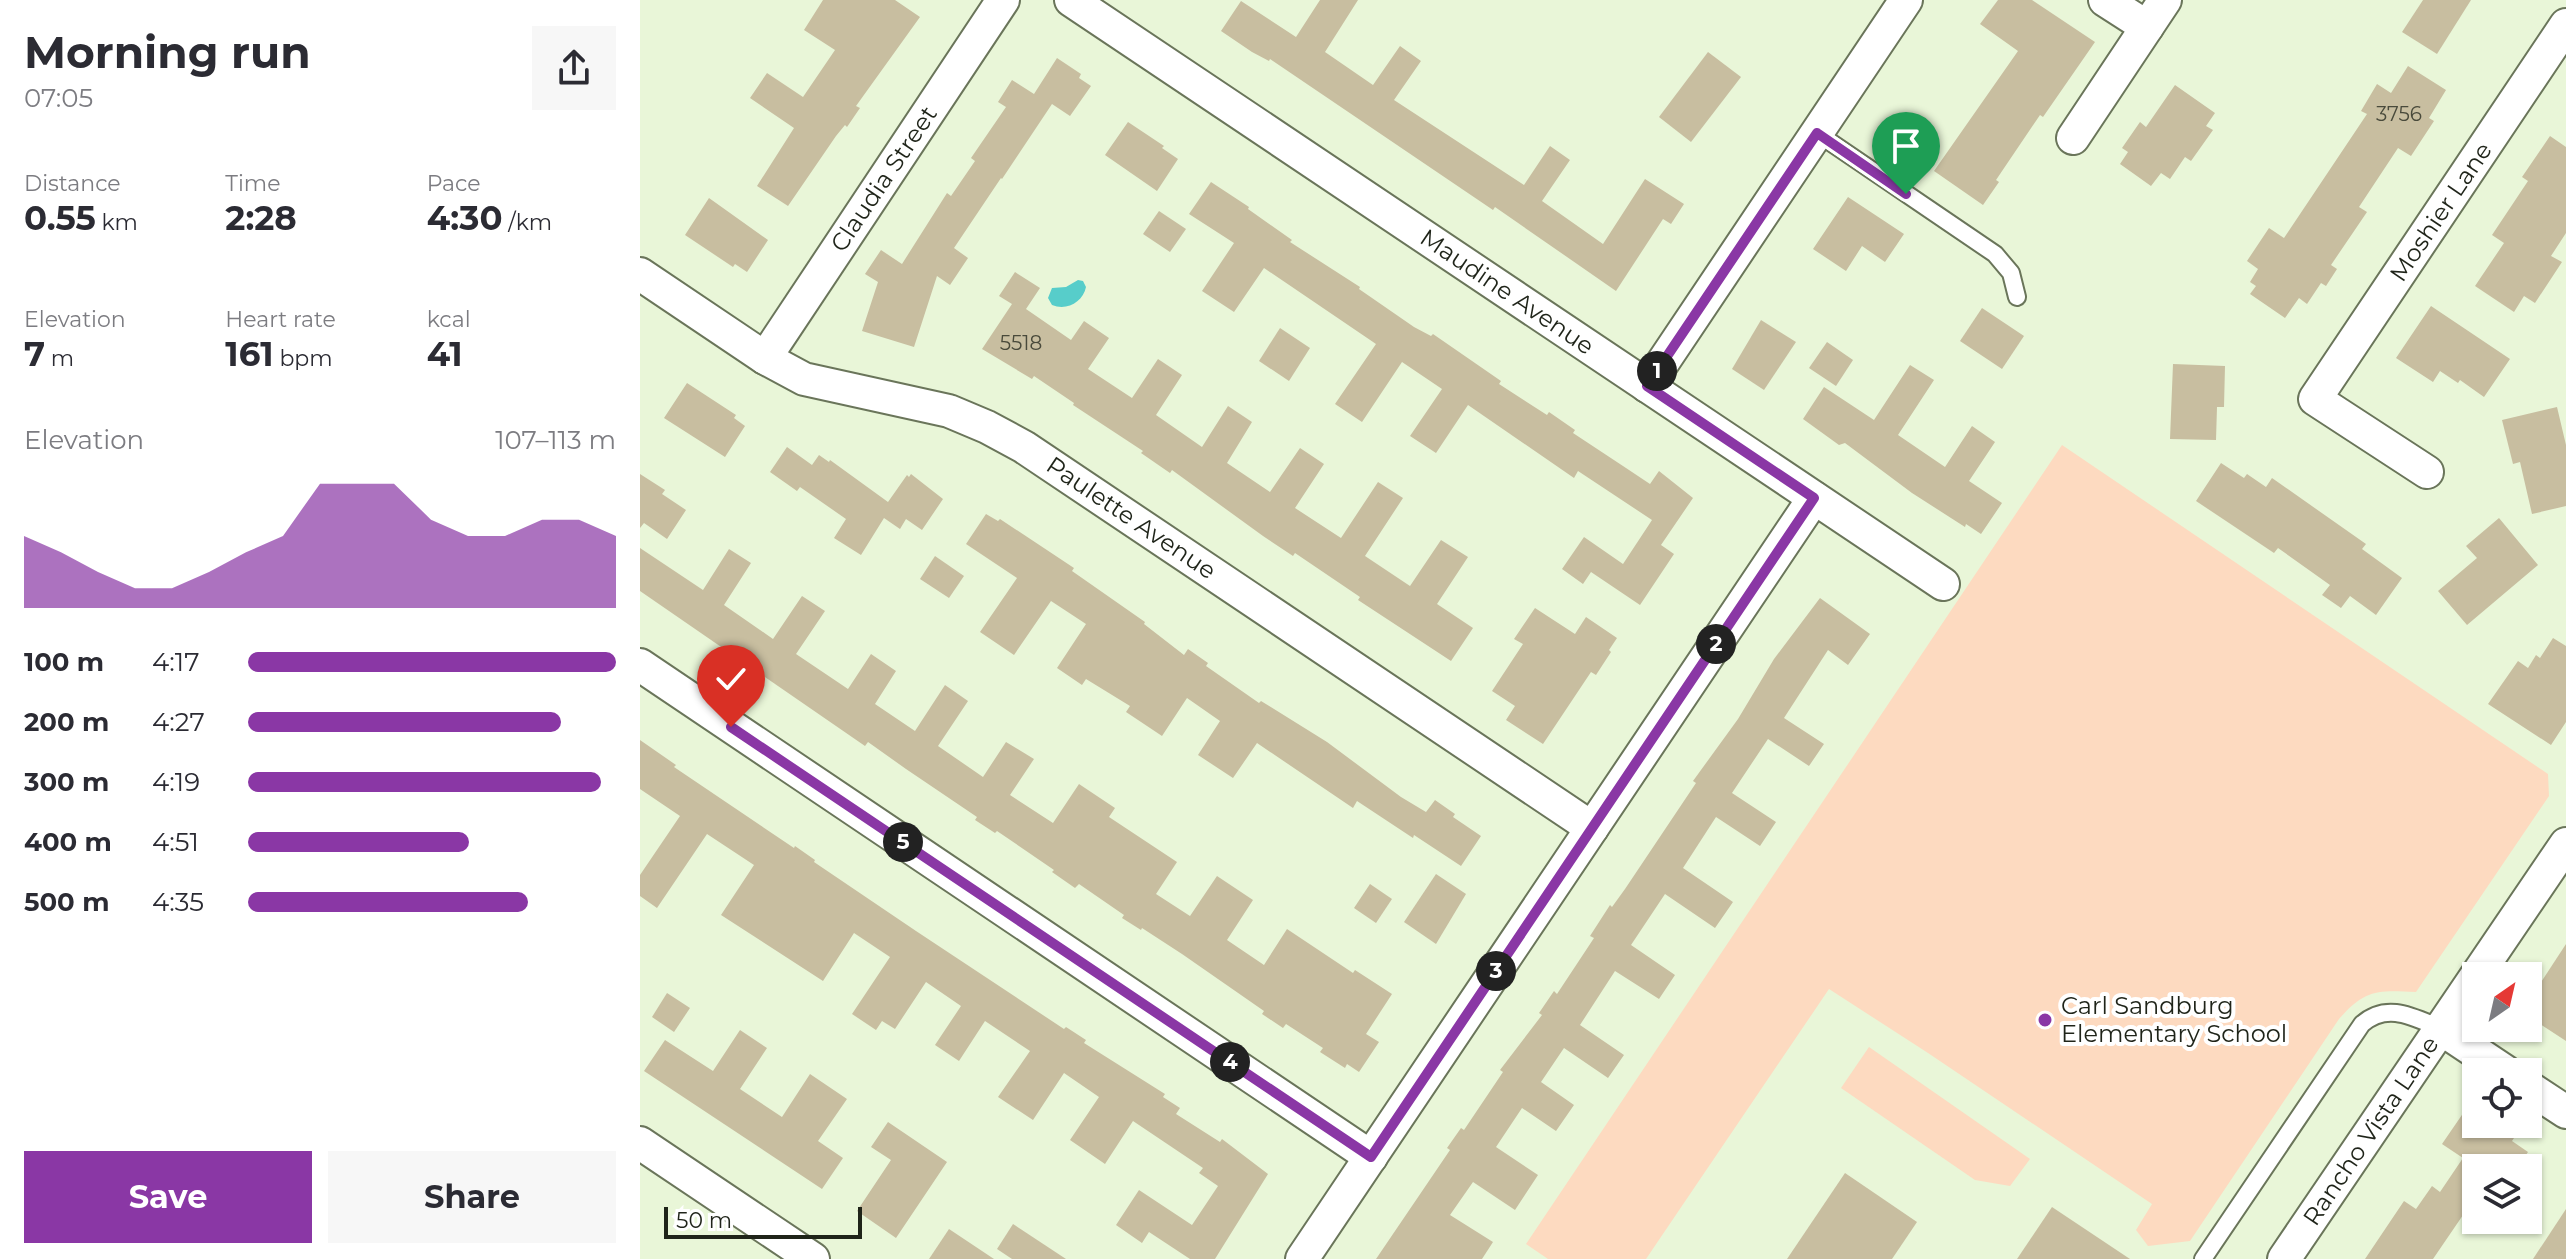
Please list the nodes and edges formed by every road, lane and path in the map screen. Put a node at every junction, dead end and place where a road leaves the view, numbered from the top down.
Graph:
1 (1003, 0) edge
2 (1071, 0) edge
3 (1906, 0) edge
4 (2105, 0) edge
5 (2165, 0) edge
6 (2566, 25) edge
7 (2147, 27) junction
8 (1817, 133) junction
9 (2073, 138) dead end
10 (640, 274) edge
11 (2017, 297) dead end
12 (765, 358) junction
13 (1647, 386) junction
14 (2427, 472) dead end
15 (1814, 498) junction
16 (1943, 584) dead end
17 (640, 665) edge
18 (1592, 828) junction
19 (2566, 844) edge
20 (2440, 1028) junction
21 (2485, 1058) edge
22 (2542, 1096) edge
23 (2566, 1112) edge
24 (640, 1143) edge
25 (1371, 1157) junction
26 (813, 1259) edge
27 (1302, 1259) edge
28 (2203, 1259) edge
29 (2284, 1259) edge

1 - 12 street, Claudia Street
2 - 13 street, Maudine Avenue
3 - 8 street
4 - 7 street
5 - 7 street
6 - 14 street, Moshier Lane
7 - 9 street
8 - 11 lane
8 - 13 street
10 - 12 street, Paulette Avenue
12 - 18 street, Paulette Avenue
13 - 15 street, Maudine Avenue
15 - 16 street, Maudine Avenue
15 - 18 street
17 - 25 street
18 - 25 street
19 - 20 street, Rancho Vista Lane
20 - 21 street
20 - 28 lane
20 - 29 street, Rancho Vista Lane
22 - 23 street
24 - 26 street
25 - 27 street

